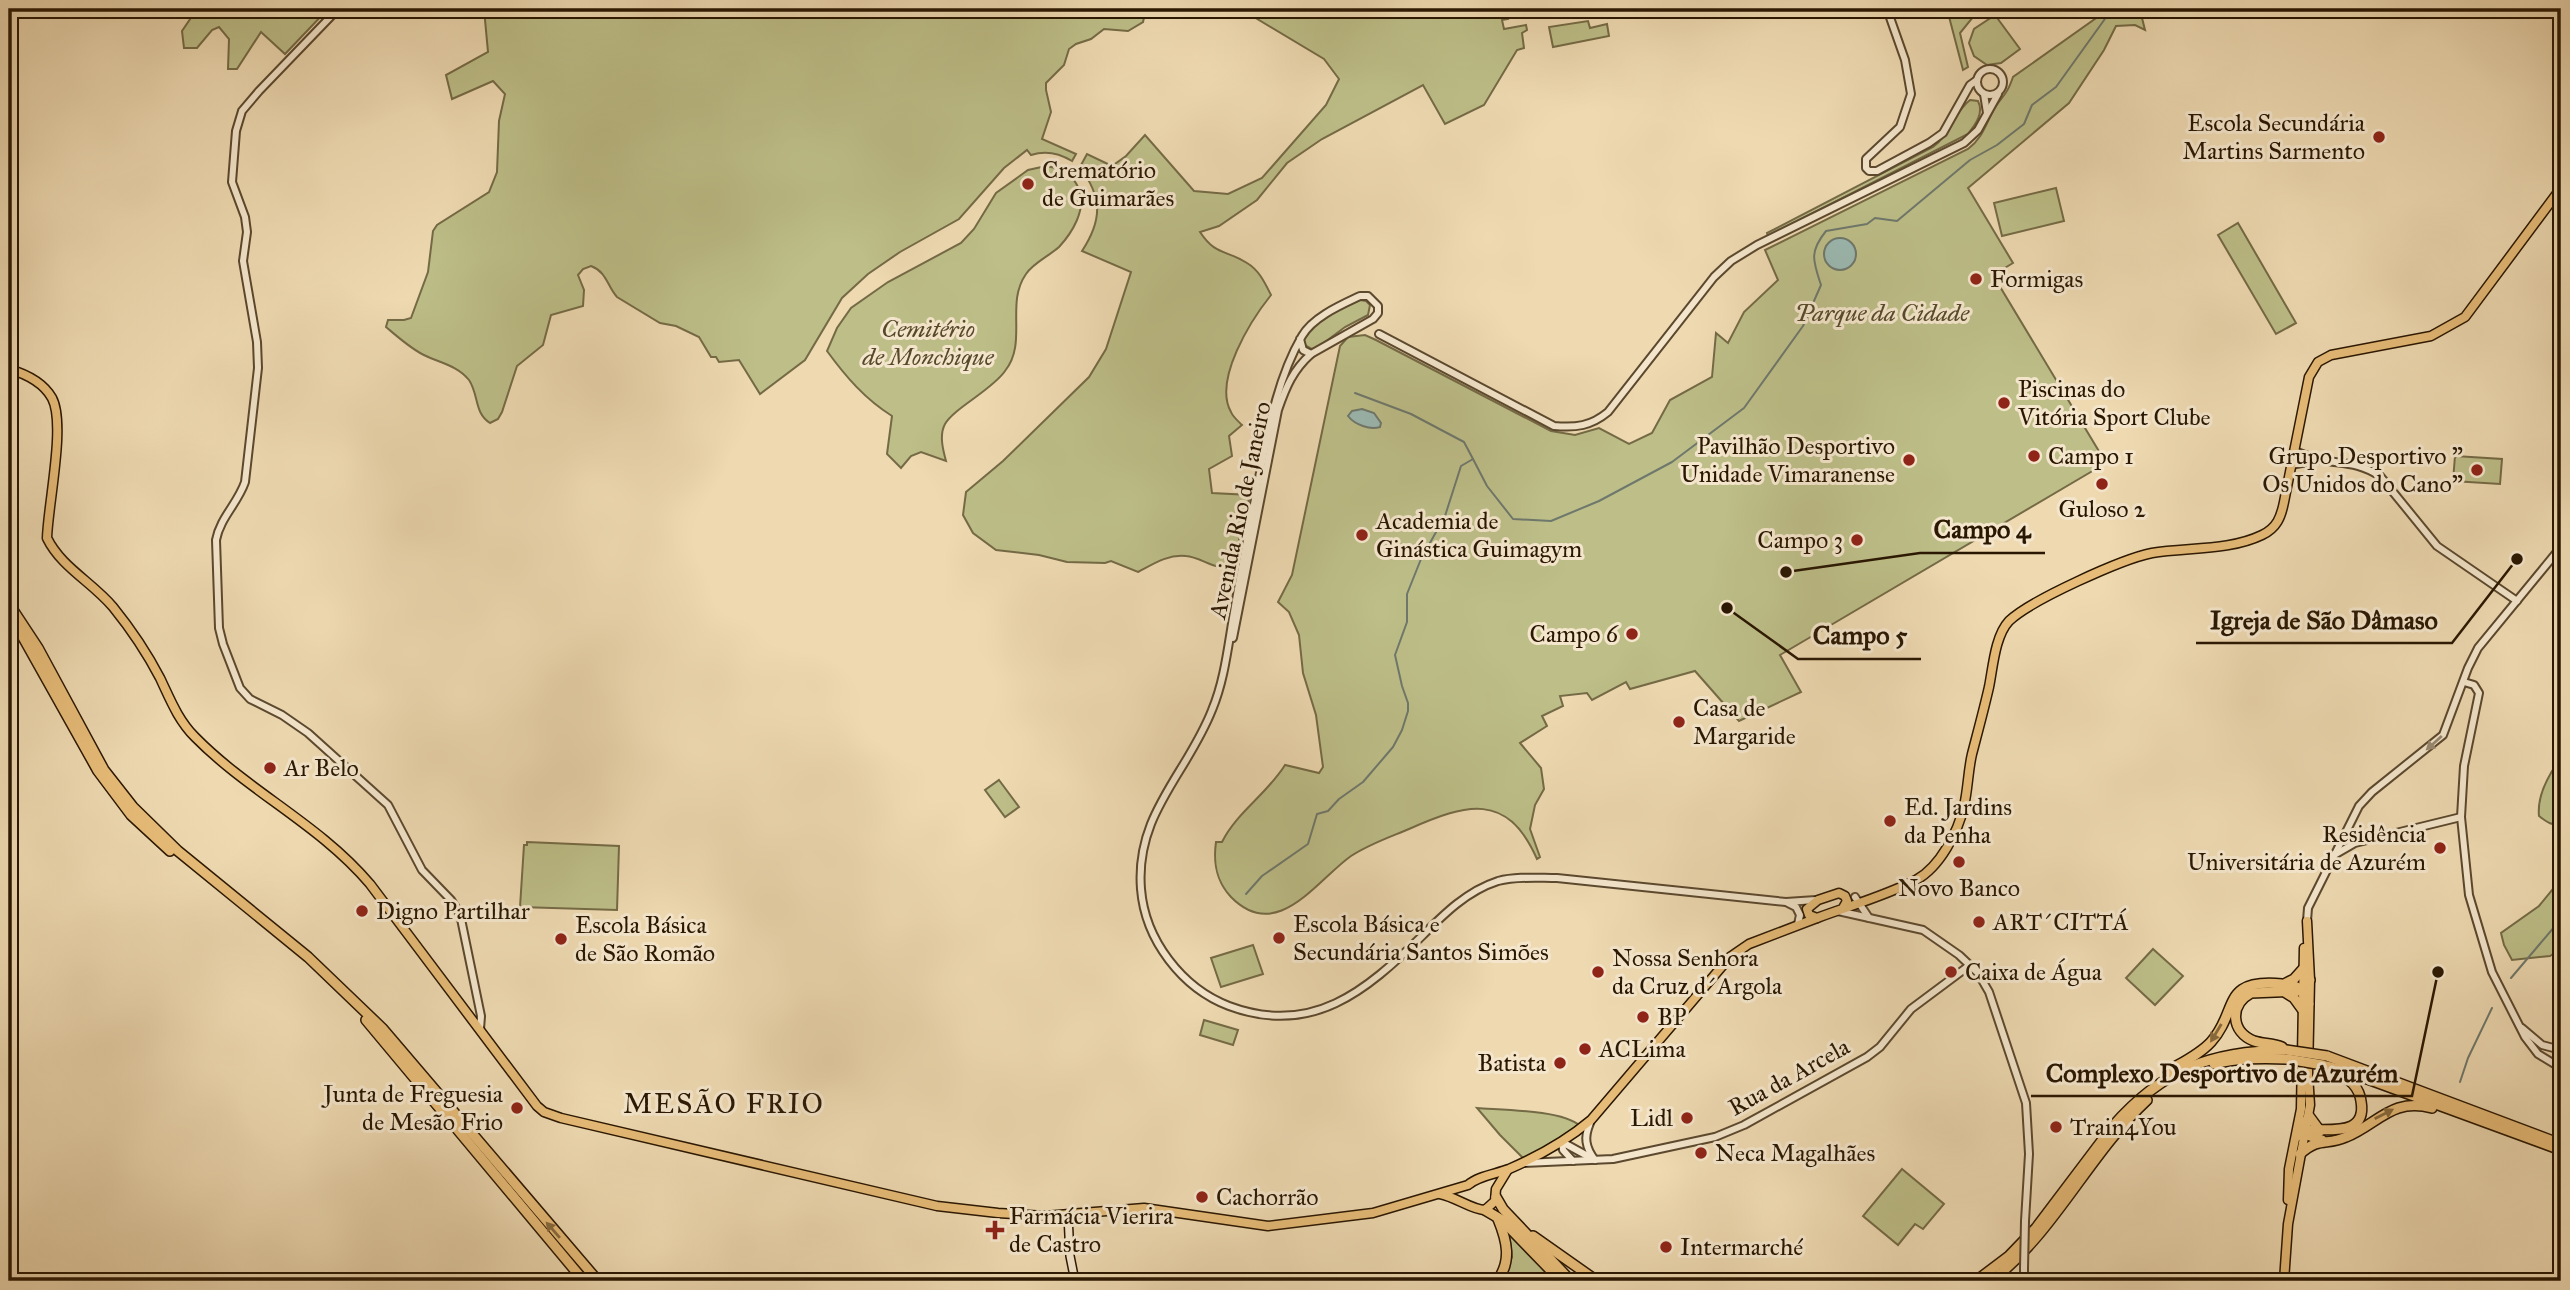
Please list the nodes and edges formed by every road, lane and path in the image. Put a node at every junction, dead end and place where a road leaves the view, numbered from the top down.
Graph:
1 (338, 9) edge
2 (1794, 9) edge
3 (1836, 9) edge
4 (1887, 9) edge
5 (1977, 79) junction
6 (1982, 93) junction
7 (1965, 94) junction
8 (1998, 94) junction
9 (1987, 113) junction
10 (2561, 188) edge
11 (1378, 334) dead end
12 (1300, 339) junction
13 (1311, 354) junction
14 (9, 369) edge
15 (2294, 451) junction
16 (2320, 460) junction
17 (2291, 465) junction
18 (2561, 547) edge
19 (2517, 601) junction
20 (9, 604) edge
21 (9, 614) edge
22 (2471, 663) junction
23 (1222, 681) junction
24 (2464, 682) junction
25 (2474, 685) junction
26 (2460, 817) junction
27 (2346, 830) junction
28 (2356, 843) junction
29 (2334, 855) junction
30 (1853, 898) junction
31 (1818, 900) junction
32 (1786, 902) junction
33 (1796, 907) junction
34 (1840, 909) junction
35 (1808, 910) junction
36 (1817, 918) junction
37 (1870, 920) junction
38 (2306, 921) junction
39 (1795, 926) junction
40 (1970, 965) junction
41 (2303, 969) junction
42 (2310, 980) junction
43 (2284, 988) junction
44 (2302, 989) junction
45 (476, 996) junction
46 (2305, 1006) junction
47 (475, 1007) junction
48 (463, 1008) junction
49 (469, 1017) junction
50 (2520, 1026) junction
51 (480, 1031) junction
52 (2561, 1051) edge
53 (2286, 1055) junction
54 (2325, 1061) junction
55 (2561, 1068) edge
56 (2448, 1109) junction
57 (2304, 1118) junction
58 (1591, 1120) junction
59 (2113, 1126) junction
60 (2301, 1134) junction
61 (2322, 1135) junction
62 (1562, 1142) junction
63 (2561, 1144) edge
64 (2561, 1150) edge
65 (2300, 1154) junction
66 (1594, 1160) junction
67 (1574, 1162) junction
68 (1521, 1163) junction
69 (1508, 1170) junction
70 (1482, 1178) junction
71 (1468, 1185) junction
72 (1496, 1193) junction
73 (1437, 1194) junction
74 (1468, 1204) junction
75 (1485, 1209) junction
76 (1068, 1215) junction
77 (1497, 1217) junction
78 (2288, 1224) junction
79 (1519, 1225) junction
80 (584, 1281) edge
81 (598, 1281) edge
82 (1075, 1281) edge
83 (1497, 1281) edge
84 (1561, 1281) edge
85 (1571, 1281) edge
86 (1597, 1281) edge
87 (1976, 1281) edge
88 (1991, 1281) edge
89 (2024, 1281) edge
90 (2284, 1281) edge

1 - 45 street
2 - 3 street
4 - 7 street
5 - 6 street
5 - 7 street
5 - 8 street
6 - 7 street
6 - 8 street
6 - 9 street
8 - 9 street
9 - 11 street
10 - 15 main road
12 - 13 street
12 - 13 street
12 - 23 street
13 - 23 street, Avenida Rio de Janeiro
14 - 48 main road
15 - 16 street
15 - 17 main road
16 - 17 street
16 - 19 street
17 - 30 main road
18 - 19 street
19 - 22 street
81 -> 20 highway
21 - 80 highway
22 - 24 street
22 - 25 street
23 - 32 street
24 - 25 street
24 -> 27 street
25 - 26 street
26 - 28 street
26 - 50 street
27 - 28 street
27 - 29 street
28 - 29 street
29 - 38 street
30 - 31 main road
30 - 34 main road
30 - 37 street
31 - 32 street
31 - 35 main road
32 - 33 street
33 - 35 street
33 - 39 street
34 - 36 main road
34 - 37 street
35 - 36 main road
35 - 39 main road
36 - 39 main road
37 - 40 street
38 - 41 main road
38 - 42 main road
39 - 58 main road
40 - 66 street, Rua da Arcela
40 - 89 street, bridge
41 - 43 highway
41 - 44 main road
42 - 44 highway
42 - 46 main road
43 - 44 highway
43 - 46 highway
43 - 53 highway
43 -> 59 highway
44 - 46 highway
45 - 47 street
45 - 51 street
46 - 57 main road
47 - 48 street
47 - 49 street
48 - 49 main road
49 - 51 main road
50 - 52 street
50 - 55 street
51 - 76 main road
53 - 54 highway, bridge
53 - 59 highway
53 - 88 highway
54 - 56 highway
54 - 61 highway
54 - 63 highway
61 -> 56 highway
56 - 64 highway
57 - 60 highway
57 - 61 highway
58 - 62 main road
58 - 66 street
59 - 87 highway
60 - 61 highway
60 - 65 main road
60 - 78 main road
61 - 65 highway
62 - 66 street
62 - 67 street
62 - 68 main road
65 - 78 main road
66 - 67 street, Rua da Arcela
67 - 68 street, Rua da Arcela
68 - 69 main road
69 - 70 main road
69 - 72 main road
70 - 71 main road
70 - 72 main road
71 - 73 main road
71 - 74 main road
72 - 75 main road
72 - 79 highway
73 - 74 main road
73 - 76 main road
74 - 75 main road
75 - 77 highway
76 - 82 main road
77 - 83 highway
77 - 84 highway
78 - 90 main road
79 - 85 highway
79 - 86 highway

